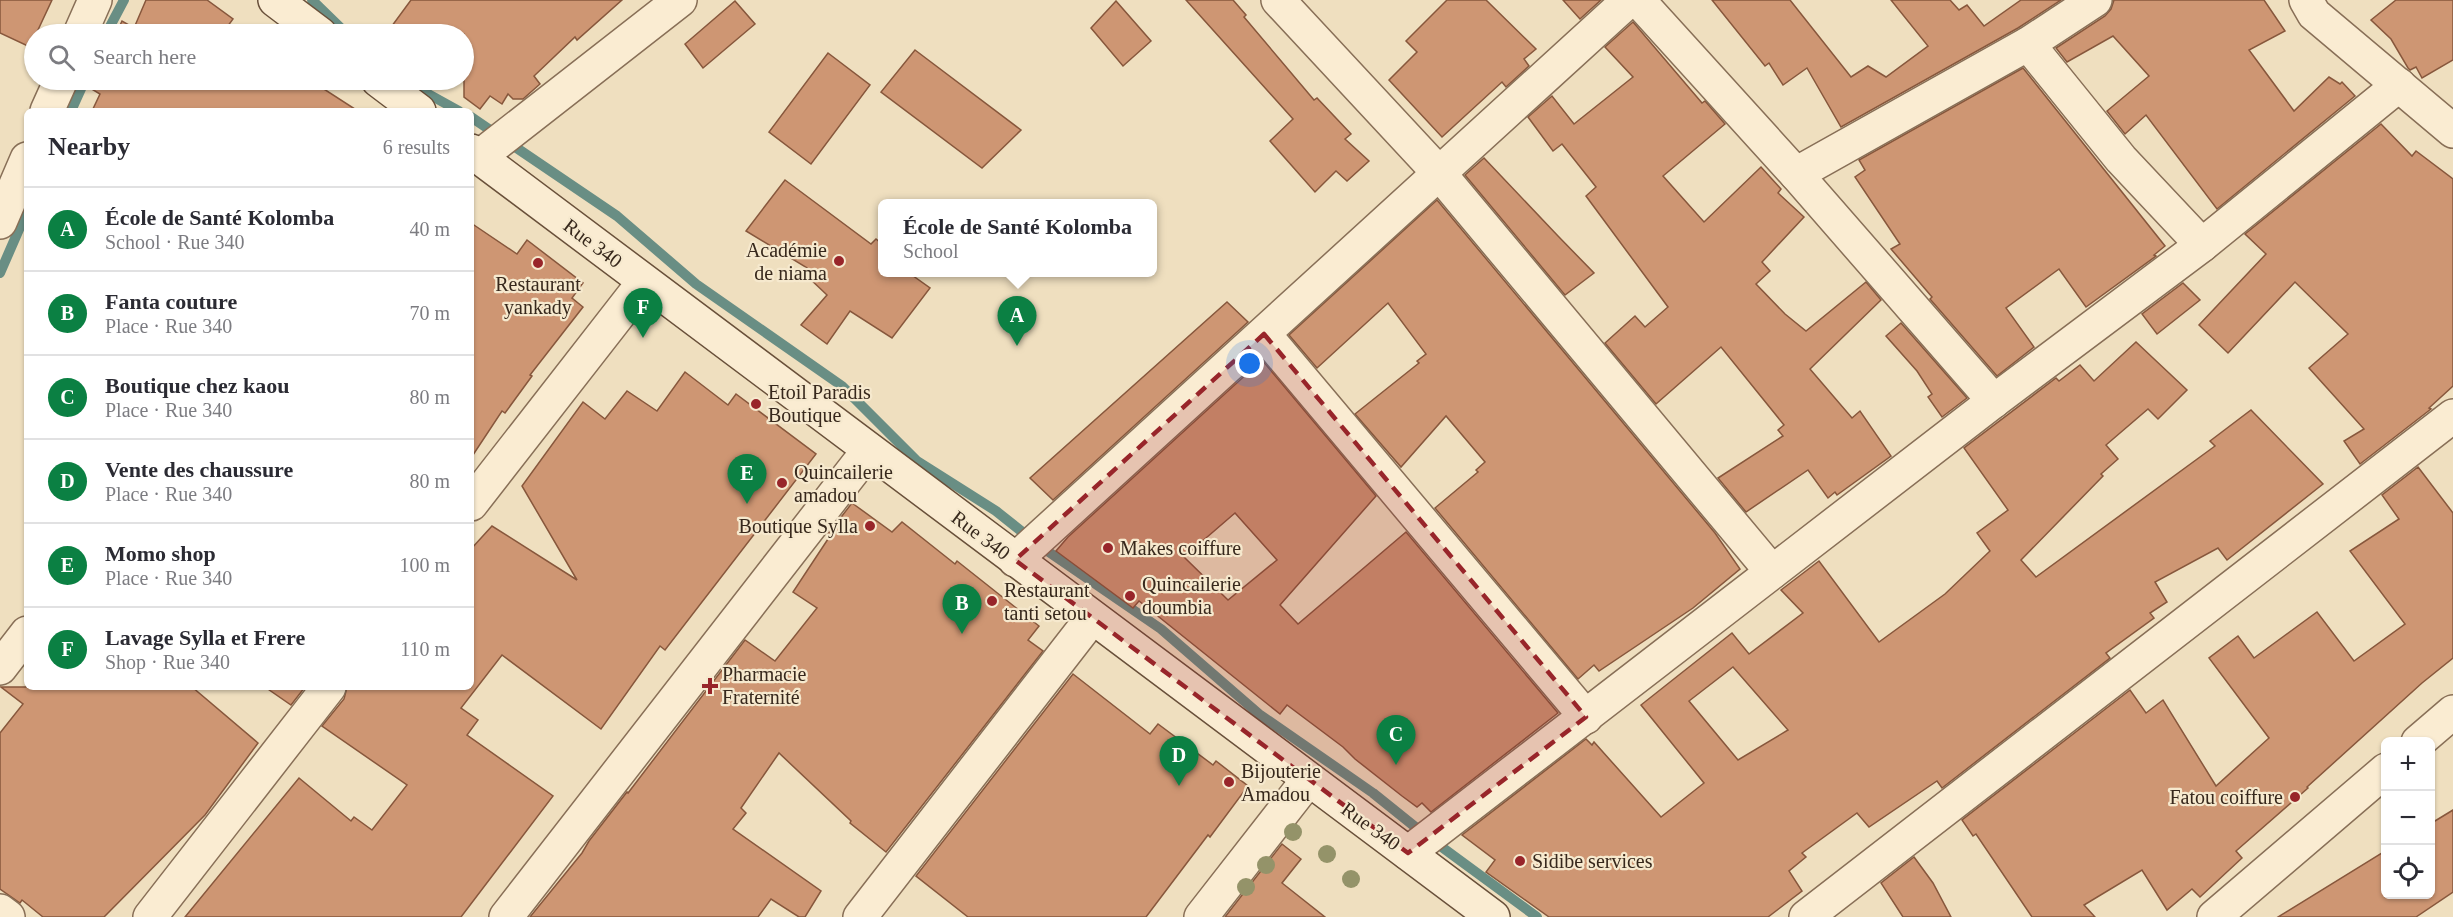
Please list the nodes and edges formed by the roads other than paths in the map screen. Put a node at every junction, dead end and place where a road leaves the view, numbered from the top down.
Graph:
1 (95, 0) edge
2 (275, 0) edge
3 (680, 0) edge
4 (1278, 0) edge
5 (1629, 0) edge
6 (1638, 0) edge
7 (2095, 0) edge
8 (2319, 5) edge
9 (84, 24) edge
10 (307, 24) edge
11 (2028, 44) junction
12 (2399, 85) junction
13 (56, 90) edge
14 (391, 90) edge
15 (48, 108) edge
16 (415, 108) edge
17 (2453, 131) edge
18 (475, 154) edge
19 (24, 166) edge
20 (1439, 173) junction
21 (1796, 174) junction
22 (0, 222) edge
23 (2202, 244) junction
24 (644, 282) junction
25 (1264, 334) junction
26 (1994, 401) junction
27 (2453, 416) edge
28 (869, 450) junction
29 (474, 500) edge
30 (1015, 560) junction
31 (1772, 572) junction
32 (1092, 618) junction
33 (24, 637) edge
34 (0, 668) edge
35 (327, 690) edge
36 (2453, 712) edge
37 (1586, 717) junction
38 (2423, 737) edge
39 (2381, 773) edge
40 (1308, 780) junction
41 (1408, 854) junction
42 (0, 911) edge
43 (8, 917) edge
44 (150, 917) edge
45 (506, 917) edge
46 (860, 917) edge
47 (1201, 917) edge
48 (1493, 917) edge
49 (1806, 917) edge
50 (2214, 917) edge

1 - 9 street
2 - 10 street
3 - 18 street
4 - 20 street
5 - 20 street
6 - 21 street
7 - 11 street
8 - 12 street
11 - 21 street
11 - 23 street
12 - 17 street
12 - 23 street
13 - 15 street
14 - 16 street
18 - 24 street, Rue 340
19 - 22 street
20 - 25 street
20 - 31 street
21 - 26 street
23 - 26 street
24 - 28 street, Rue 340
24 - 29 street
25 - 30 street
25 - 37 street
26 - 31 street
27 - 49 street
28 - 30 street, Rue 340
28 - 45 street
30 - 32 street, Rue 340
31 - 37 street
32 - 40 street, Rue 340
32 - 46 street
33 - 34 street
35 - 44 street
36 - 38 street
37 - 41 street
39 - 50 street
40 - 41 street, Rue 340
40 - 47 street
41 - 48 street, Rue 340
42 - 43 street

